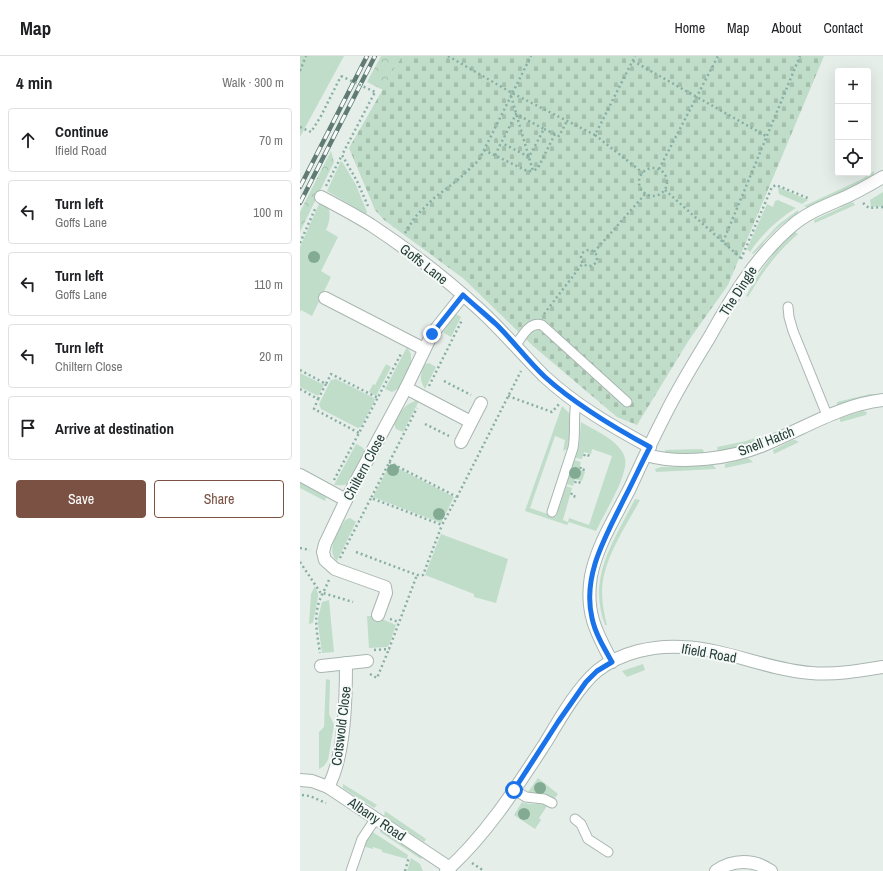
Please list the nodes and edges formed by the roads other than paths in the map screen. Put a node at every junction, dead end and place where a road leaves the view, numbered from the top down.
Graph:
1 (883, 177) edge
2 (321, 197) dead end
3 (463, 295) junction
4 (325, 298) dead end
5 (788, 307) dead end
6 (516, 346) junction
7 (424, 348) junction
8 (406, 388) junction
9 (883, 400) edge
10 (627, 402) dead end
11 (481, 403) road end
12 (575, 408) junction
13 (827, 415) junction
14 (471, 422) junction
15 (461, 442) dead end
16 (648, 451) junction
17 (300, 475) edge
18 (346, 500) junction
19 (552, 512) dead end
20 (378, 615) dead end
21 (321, 661) road end
22 (367, 661) dead end
23 (612, 662) junction
24 (346, 663) junction
25 (883, 667) edge
26 (300, 780) edge
27 (328, 787) junction
28 (514, 790) junction
29 (552, 803) dead end
30 (376, 818) junction
31 (575, 819) dead end
32 (608, 852) dead end
33 (448, 870) edge
34 (351, 871) edge
35 (716, 871) edge
36 (771, 871) edge

1 - 16 street, The Dingle
2 - 3 street, Goffs Lane
3 - 6 street, Goffs Lane
3 - 7 street, Chiltern Close
4 - 7 street
5 - 13 lane
6 - 10 lane
6 - 12 street, Goffs Lane
7 - 8 street, Chiltern Close
8 - 14 street
8 - 18 street, Chiltern Close
9 - 13 street, Snell Hatch
11 - 14 street
12 - 16 street, Goffs Lane
12 - 19 lane
13 - 16 street, Snell Hatch
14 - 15 street
16 - 23 street
17 - 18 street
18 - 20 street, Chiltern Close
21 - 24 street
22 - 24 street
23 - 25 street, Ifield Road
23 - 28 street, Ifield Road
24 - 27 street, Cotswold Close
26 - 27 street, Albany Road
27 - 30 street, Albany Road
28 - 29 lane
28 - 33 street, Ifield Road
30 - 33 street, Albany Road
30 - 34 lane
31 - 32 lane
35 - 36 street

